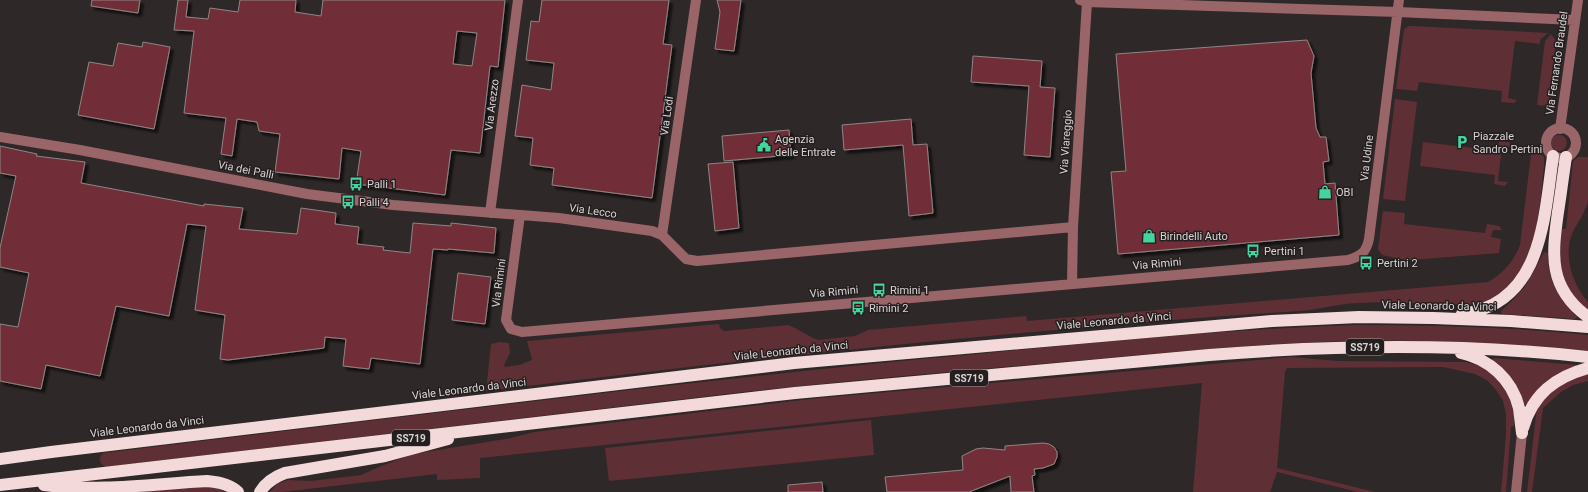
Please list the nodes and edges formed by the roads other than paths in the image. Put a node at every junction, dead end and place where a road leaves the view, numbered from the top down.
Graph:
1 (518, 0) edge
2 (696, 0) edge
3 (1399, 0) edge
4 (1578, 0) edge
5 (1083, 1) edge
6 (1398, 12) junction
7 (1575, 20) junction
8 (1560, 129) junction
9 (0, 137) edge
10 (1553, 156) junction
11 (1566, 157) junction
12 (490, 213) junction
13 (520, 215) junction
14 (1073, 227) junction
15 (662, 235) junction
16 (1276, 266) joint
17 (1072, 284) junction
18 (1588, 317) edge
19 (1433, 318) junction
20 (1588, 327) edge
21 (1438, 348) junction
22 (1588, 357) edge
23 (1588, 368) edge
24 (477, 430) junction
25 (1522, 433) junction
26 (51, 452) junction
27 (0, 453) edge
28 (0, 459) edge
29 (27, 483) junction
30 (0, 485) edge
31 (238, 492) edge
32 (260, 492) edge
33 (1516, 492) edge

1 - 12 street, Via Arezzo
2 - 15 street, Via Lodi
3 - 6 street, Via Udine
4 - 7 street, Via Fernando Braudel
5 - 6 street
5 - 14 street, Via Viareggio
6 - 7 street
6 - 16 street, Via Udine
7 - 8 street, Via Fernando Braudel
8 - 10 street, Via Fernando Braudel
8 - 11 street, Via Fernando Braudel
9 - 12 street, Via dei Palli
10 - 11 street
10 - 19 highway
11 - 18 highway
12 - 13 street, Via dei Palli
13 - 15 street, Via Lecco
13 - 17 street, Via Rimini
14 - 15 street
14 - 17 street, Via Viareggio
16 - 17 street, Via Rimini
19 - 20 highway, Viale Leonardo da Vinci
19 - 26 highway, Viale Leonardo da Vinci
21 - 22 highway, SS719
21 - 24 highway, SS719
21 - 25 highway
23 - 25 highway
24 - 29 highway, SS719
24 - 32 highway
25 - 33 street
26 - 27 highway
26 - 28 highway, Viale Leonardo da Vinci
29 - 30 highway, SS719
29 - 31 highway

